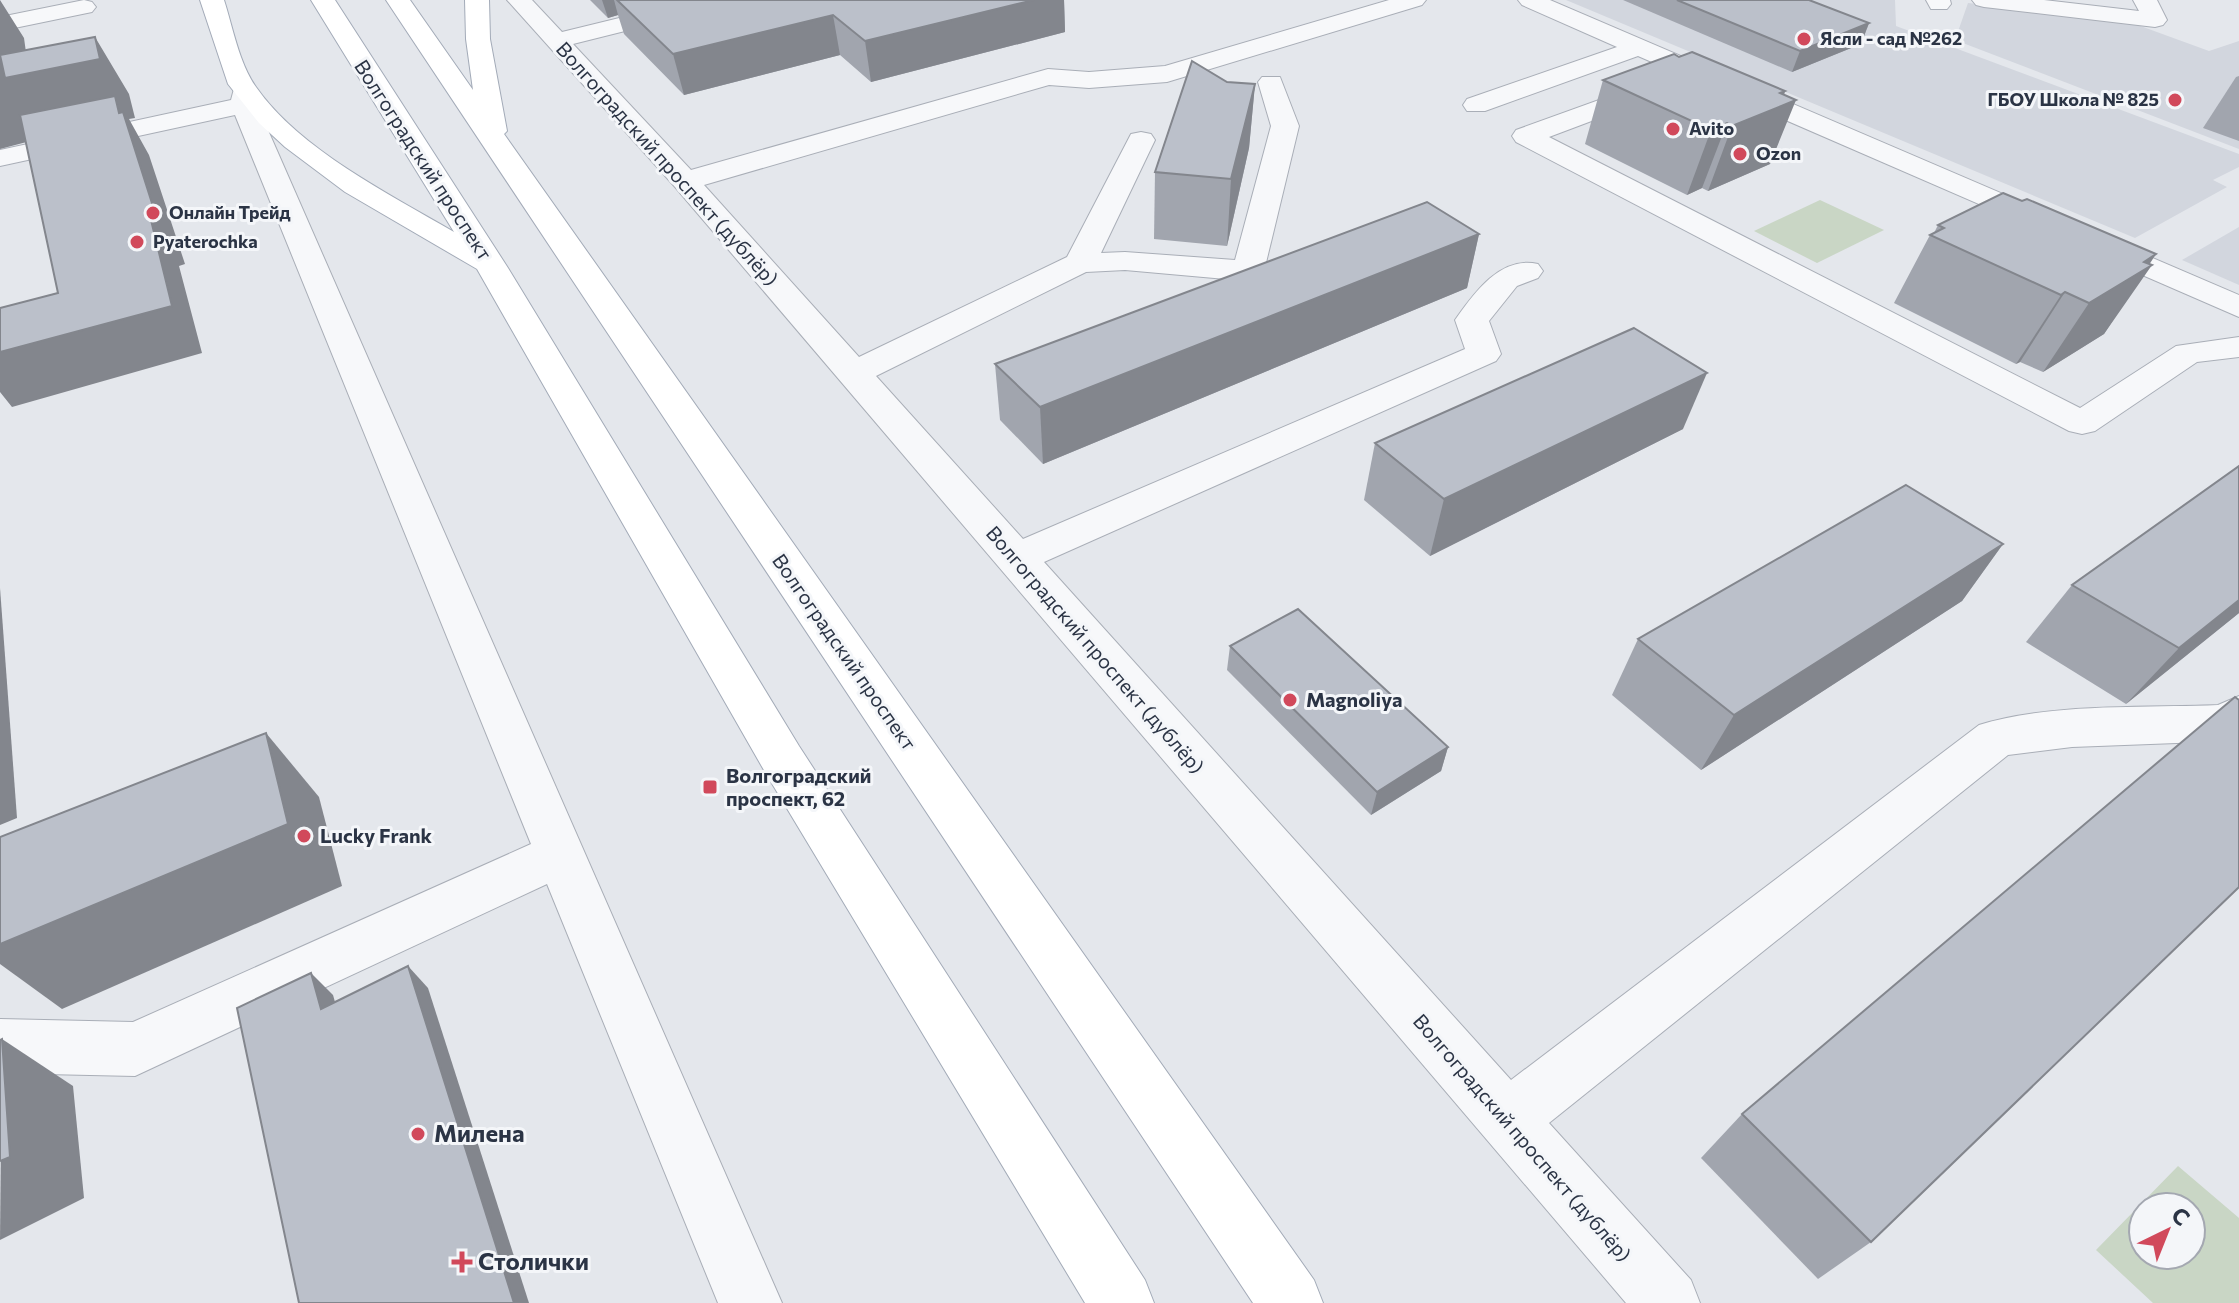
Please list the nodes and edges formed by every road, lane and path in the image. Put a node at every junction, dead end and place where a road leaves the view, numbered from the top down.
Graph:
1 (212, 0) edge
2 (323, 0) edge
3 (398, 0) edge
4 (477, 0) edge
5 (519, 0) edge
6 (721, 0) edge
7 (1414, 0) edge
8 (1530, 0) edge
9 (1984, 0) edge
10 (2145, 0) edge
11 (84, 7) dead end
12 (0, 24) edge
13 (556, 41) junction
14 (1639, 47) junction
15 (1697, 72) junction
16 (1271, 82) dead end
17 (244, 98) junction
18 (1476, 105) dead end
19 (1141, 140) dead end
20 (496, 146) junction
21 (0, 158) edge
22 (685, 181) junction
23 (1080, 263) junction
24 (492, 268) junction
25 (1527, 271) dead end
26 (2239, 307) edge
27 (2239, 347) edge
28 (854, 373) junction
29 (1015, 559) junction
30 (2239, 714) edge
31 (558, 855) junction
32 (0, 1046) edge
33 (1506, 1120) junction
34 (750, 1303) edge
35 (1122, 1303) edge
36 (1291, 1303) edge
37 (1668, 1303) edge

1 - 17 main road
2 - 24 main road, Волгоградский проспект
3 - 20 main road, Волгоградский проспект
4 - 20 main road
5 - 13 street, Волгоградский проспект (дублёр)
6 - 13 street
7 - 22 street
8 - 14 street
9 - 10 street
11 - 12 street
13 - 22 street, Волгоградский проспект (дублёр)
14 - 15 street
14 - 18 street
15 - 26 street
15 - 27 street
16 - 23 street
17 - 21 street
17 - 24 main road
17 - 31 street
19 - 23 street
20 - 36 main road, Волгоградский проспект
22 - 28 street, Волгоградский проспект (дублёр)
23 - 28 street
24 - 35 main road, Волгоградский проспект
25 - 29 street
28 - 29 street, Волгоградский проспект (дублёр)
29 - 33 street, Волгоградский проспект (дублёр)
30 - 33 street
31 - 32 street
31 - 34 street
33 - 37 street, Волгоградский проспект (дублёр)

